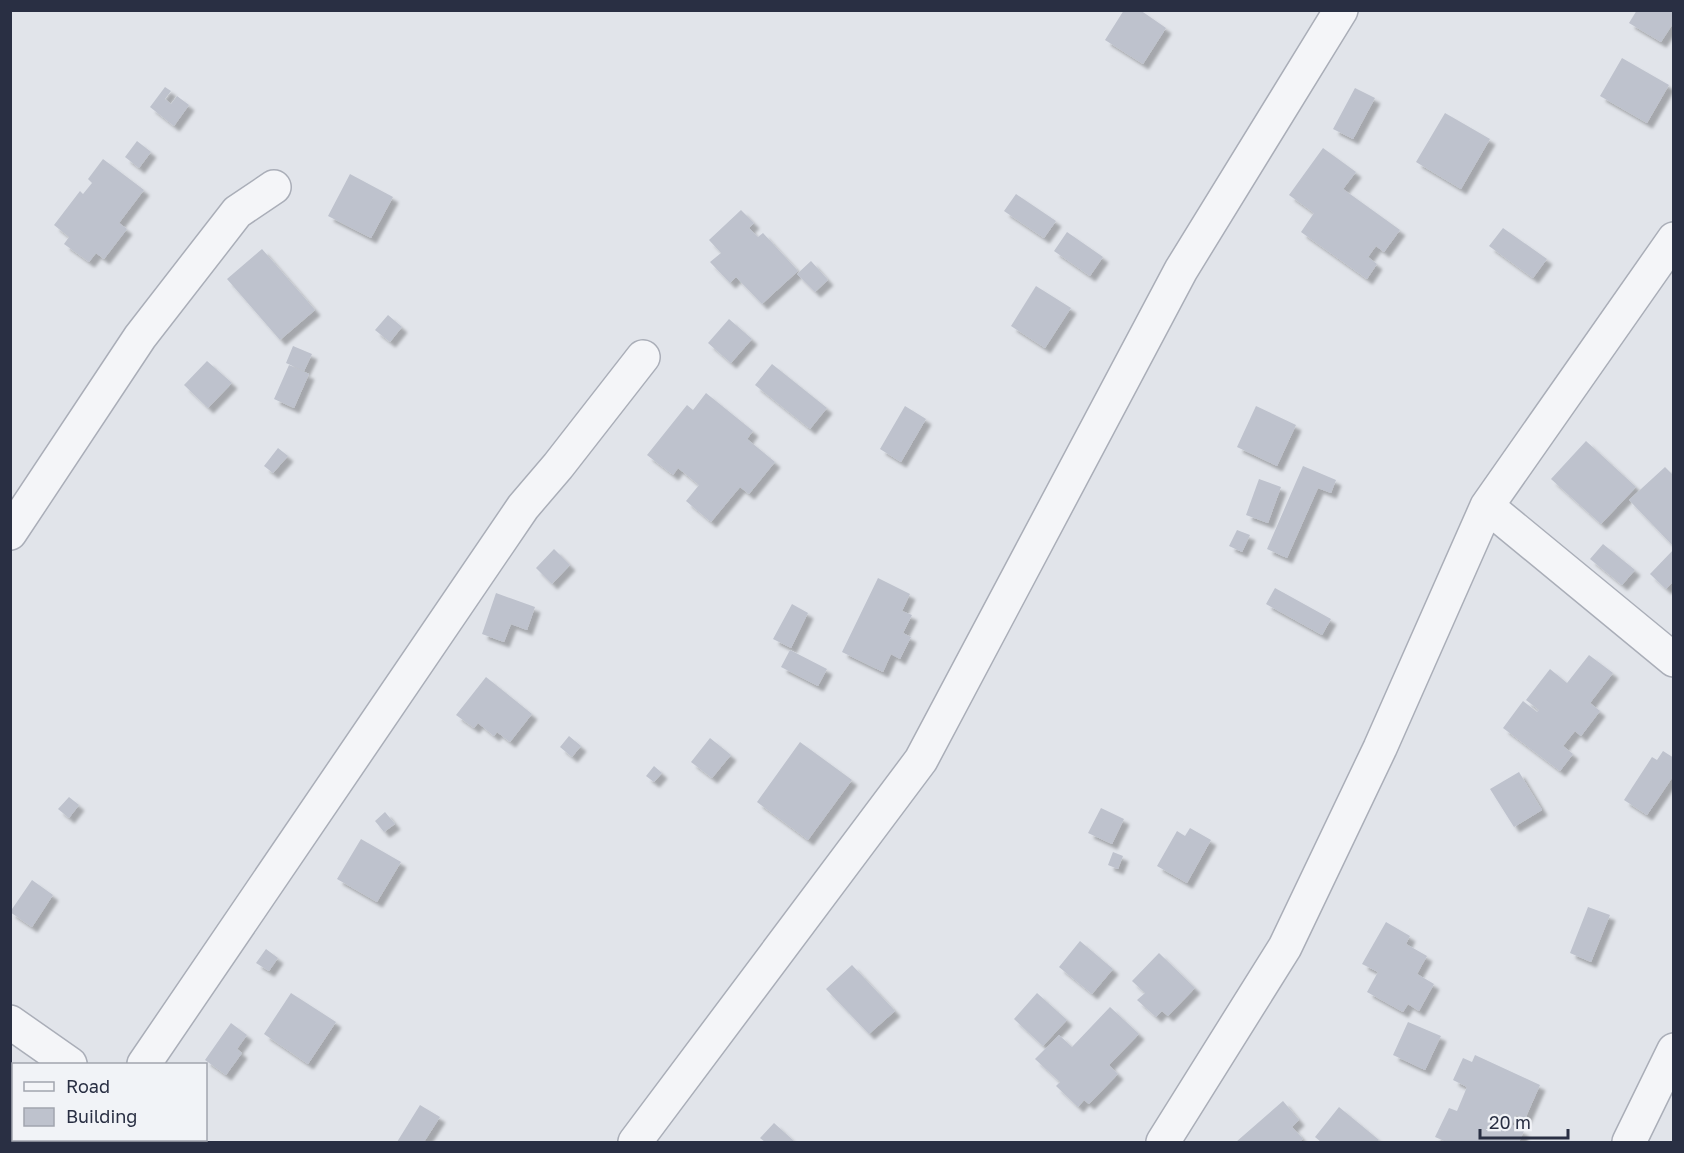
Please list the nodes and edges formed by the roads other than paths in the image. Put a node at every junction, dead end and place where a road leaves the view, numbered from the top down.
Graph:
1 (1341, 10) edge
2 (274, 187) dead end
3 (1674, 239) edge
4 (643, 357) dead end
5 (1487, 506) junction
6 (10, 533) edge
7 (1674, 660) edge
8 (10, 1022) edge
9 (1674, 1050) edge
10 (66, 1063) edge
11 (145, 1063) edge
12 (635, 1143) edge
13 (1163, 1143) edge
14 (1629, 1143) edge

1 - 12 street
2 - 6 street
3 - 5 street
4 - 11 street
5 - 7 street
5 - 13 street
8 - 10 street
9 - 14 street

